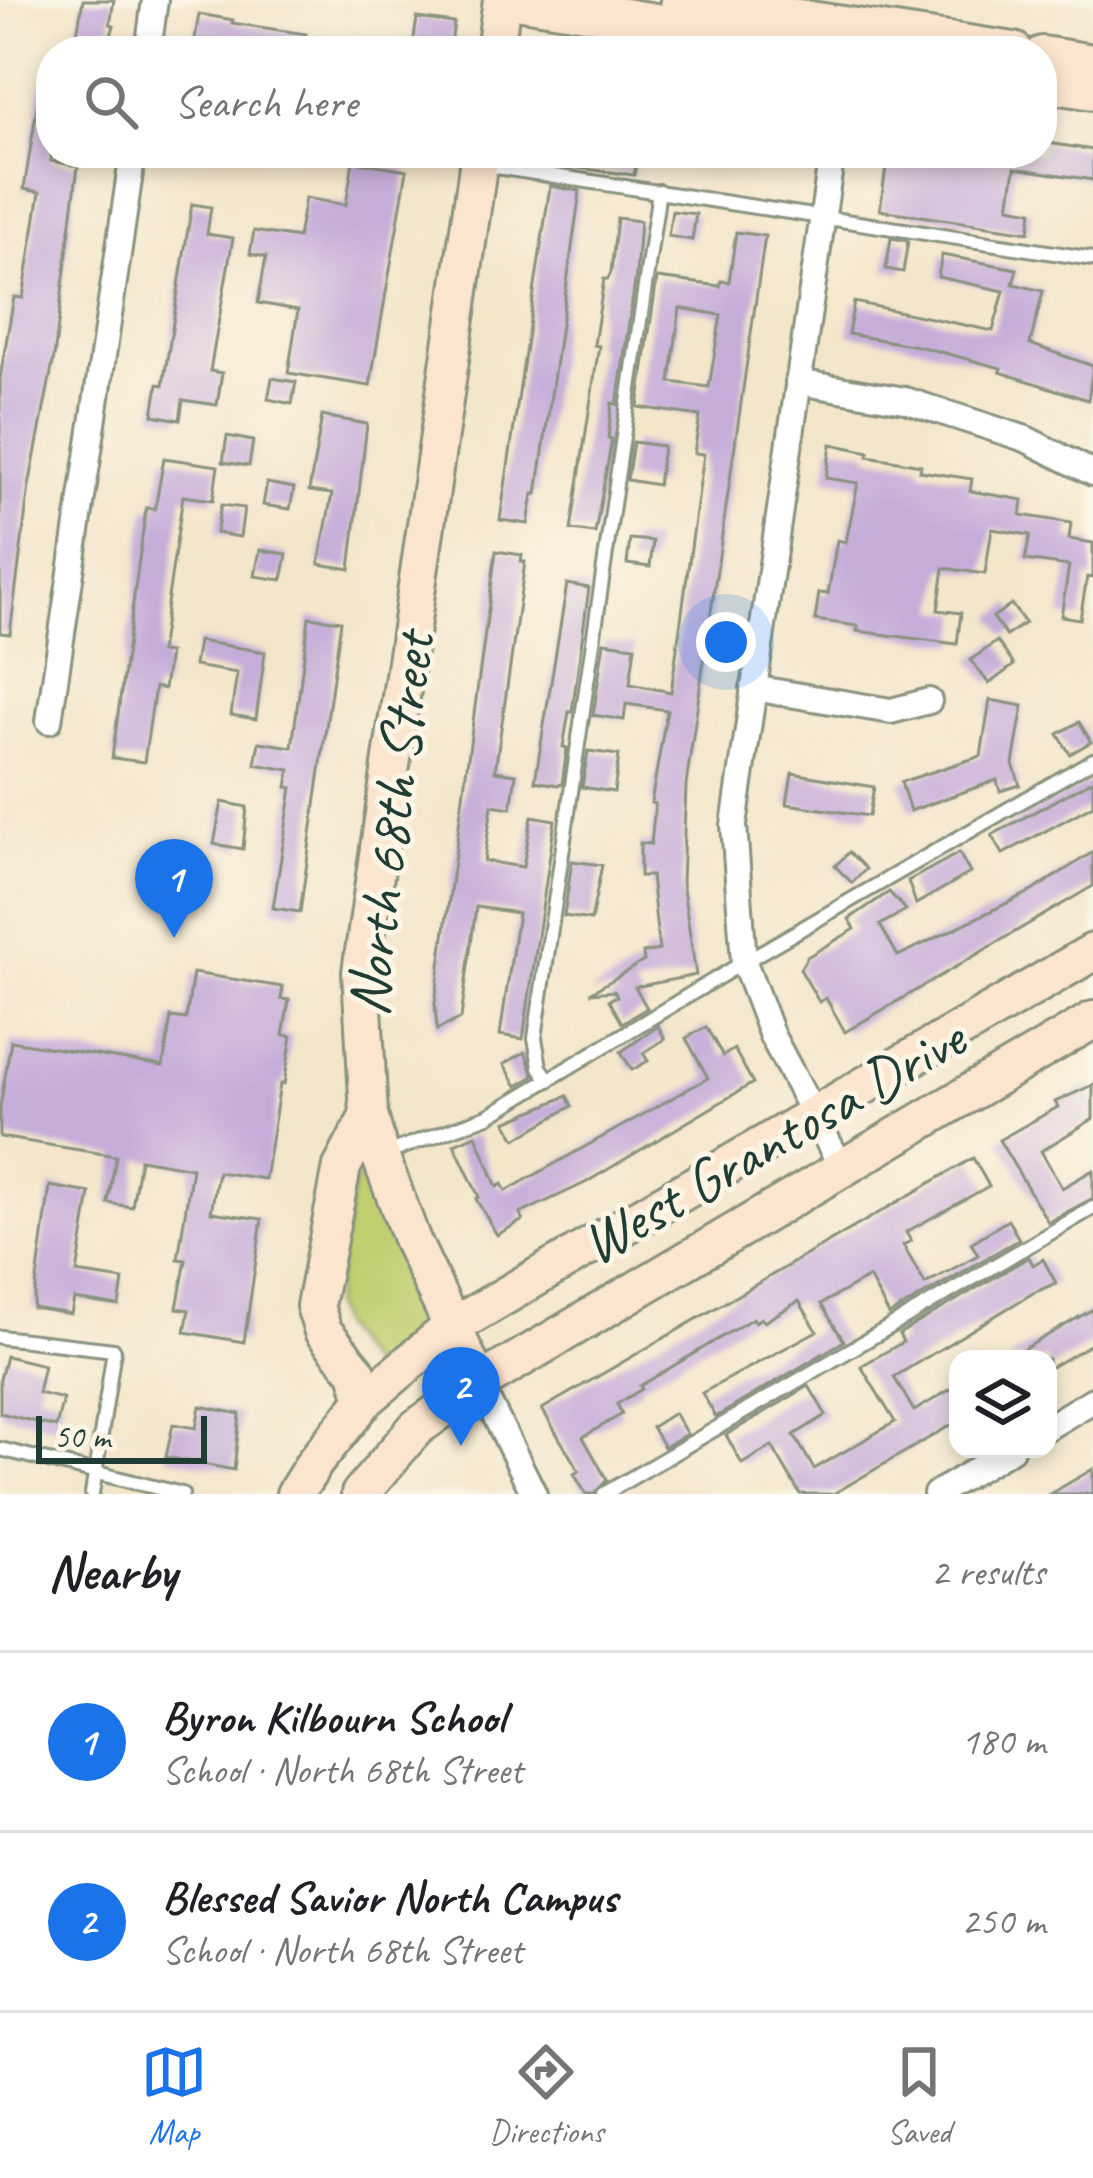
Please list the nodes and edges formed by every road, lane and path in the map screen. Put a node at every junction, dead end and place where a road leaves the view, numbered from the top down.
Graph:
1 (155, 0) edge
2 (502, 0) edge
3 (516, 0) edge
4 (679, 0) edge
5 (606, 14) junction
6 (849, 32) edge
7 (150, 36) edge
8 (497, 36) edge
9 (603, 36) edge
10 (884, 36) edge
11 (1057, 57) edge
12 (1093, 63) edge
13 (1057, 86) edge
14 (1093, 92) edge
15 (131, 168) edge
16 (478, 168) edge
17 (534, 168) edge
18 (830, 168) edge
19 (659, 191) junction
20 (823, 217) junction
21 (1093, 259) edge
22 (798, 382) junction
23 (1093, 473) edge
24 (753, 688) junction
25 (929, 701) dead end
26 (49, 721) dead end
27 (1093, 760) edge
28 (1093, 952) edge
29 (744, 962) junction
30 (1093, 1020) edge
31 (549, 1080) junction
32 (369, 1114) junction
33 (814, 1116) junction
34 (380, 1155) junction
35 (842, 1168) junction
36 (1093, 1208) edge
37 (450, 1328) junction
38 (0, 1337) edge
39 (479, 1383) junction
40 (365, 1400) junction
41 (1093, 1400) edge
42 (1057, 1422) edge
43 (0, 1449) edge
44 (997, 1458) edge
45 (316, 1462) junction
46 (95, 1473) junction
47 (361, 1493) edge
48 (92, 1494) edge
49 (182, 1494) edge
50 (295, 1494) edge
51 (534, 1494) edge
52 (604, 1494) edge
53 (936, 1494) edge

1 - 7 street
2 - 8 street
3 - 5 street
4 - 6 street
5 - 6 street
5 - 9 lane
6 - 10 street
11 - 12 street
13 - 14 street
15 - 26 street
16 - 32 street, North 68th Street
17 - 19 lane
18 - 20 street
19 - 20 lane
19 - 31 lane
20 - 21 lane
20 - 22 street
22 - 23 street
22 - 24 street
24 - 25 street
24 - 29 street
27 - 29 lane
28 - 33 street, West Grantosa Drive
29 - 31 lane
29 - 33 street
30 - 35 street, West Grantosa Drive
31 - 34 lane
32 - 34 street, North 68th Street
32 - 40 street
33 - 35 street
33 - 37 street, West Grantosa Drive
34 - 37 street, North 68th Street
35 - 39 street, West Grantosa Drive
36 - 52 lane
37 - 39 street, North 68th Street
37 - 40 street
38 - 46 lane
39 - 47 street
39 - 51 street
40 - 45 street
41 - 42 street
43 - 46 lane
44 - 53 street
45 - 47 street
45 - 50 street
46 - 48 lane
46 - 49 lane

